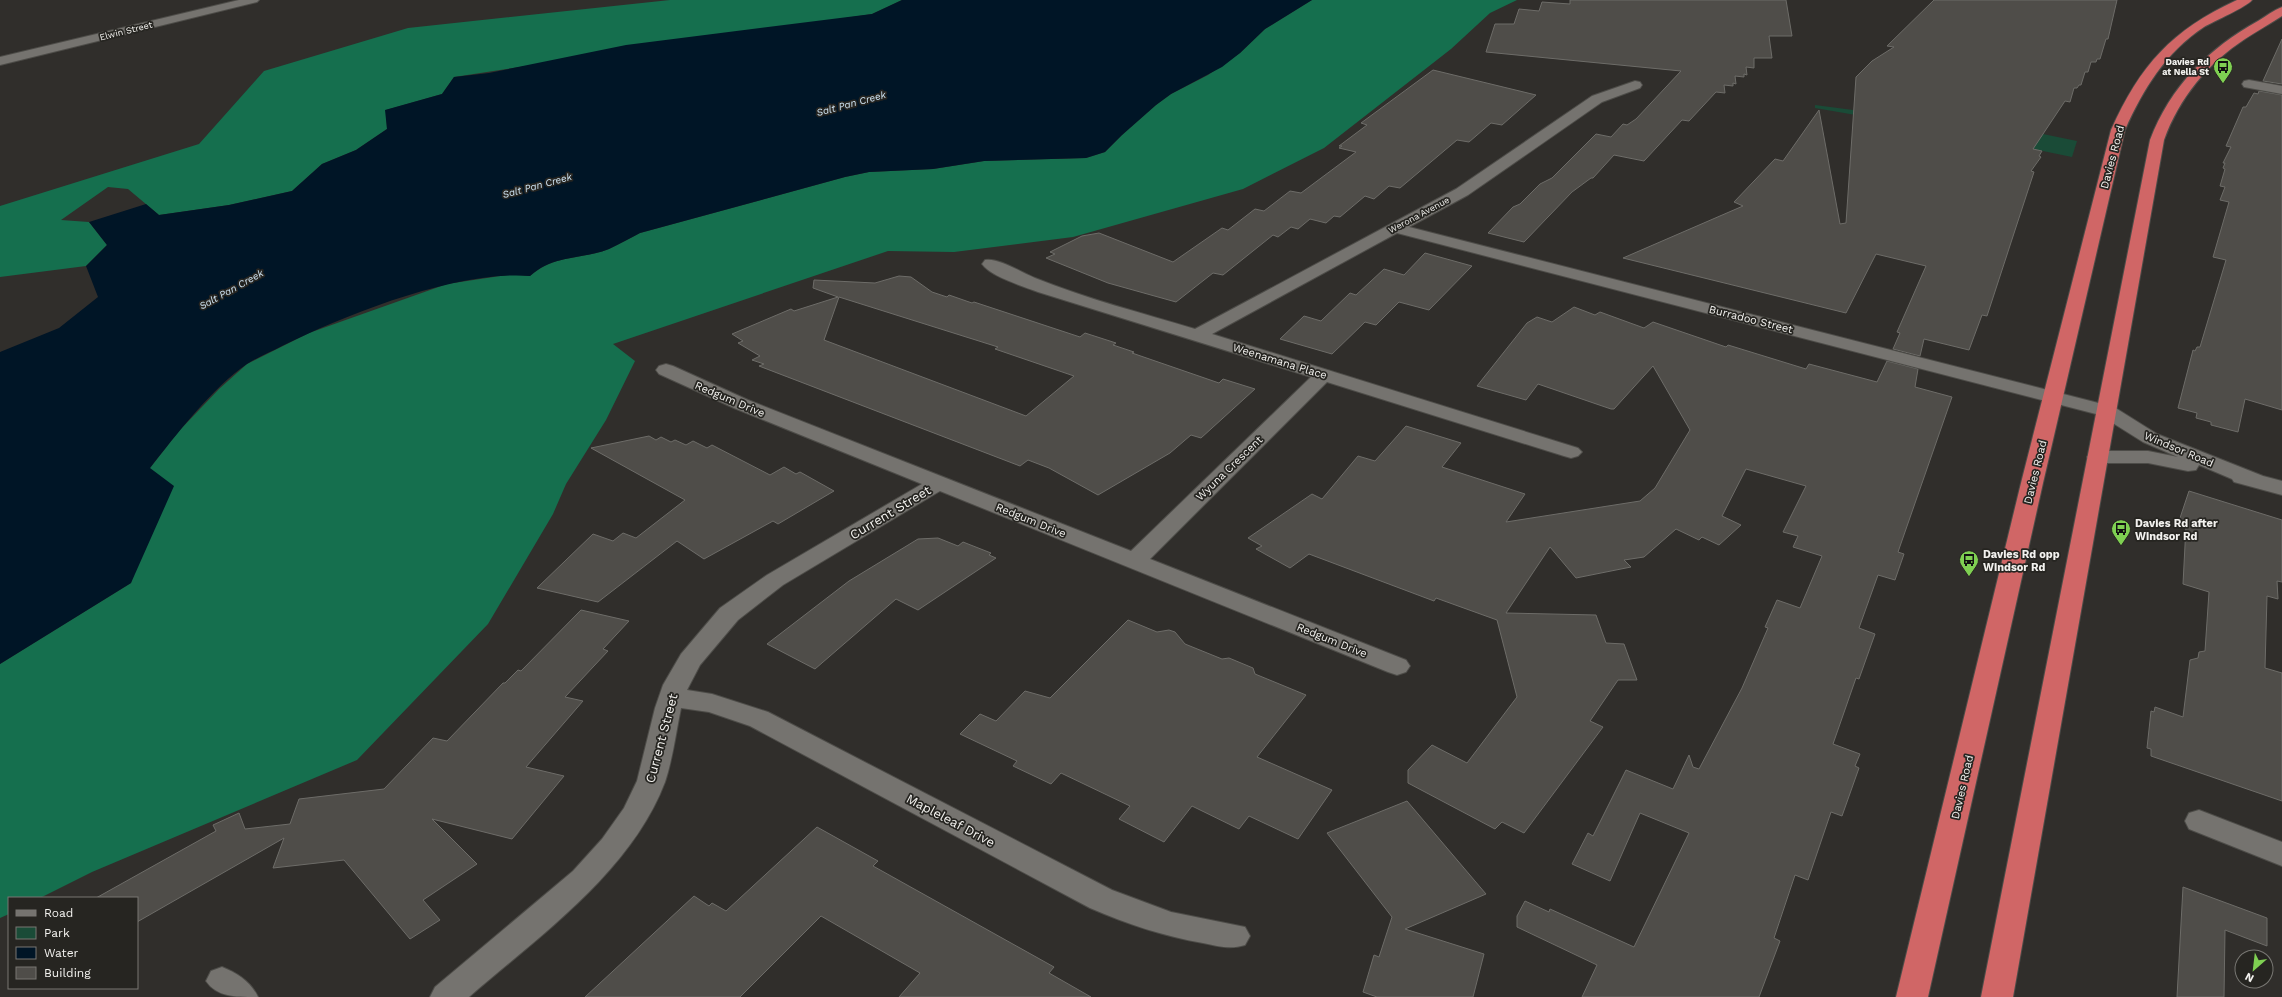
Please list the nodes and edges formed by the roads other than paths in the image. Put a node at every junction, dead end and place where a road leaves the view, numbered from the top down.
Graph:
1 (253, 0) edge
2 (2252, 1) edge
3 (2282, 6) edge
4 (2282, 11) edge
5 (0, 61) edge
6 (2250, 84) dead end
7 (1636, 85) dead end
8 (2282, 90) edge
9 (1395, 228) junction
10 (991, 264) dead end
11 (1197, 336) junction
12 (666, 370) dead end
13 (1324, 375) junction
14 (2054, 396) junction
15 (2107, 411) junction
16 (1571, 452) dead end
17 (2098, 457) junction
18 (2255, 480) junction
19 (939, 483) junction
20 (2282, 488) edge
21 (1134, 561) junction
22 (1397, 666) dead end
23 (672, 697) junction
24 (2199, 821) dead end
25 (2282, 854) edge
26 (1234, 936) dead end
27 (446, 997) edge
28 (1912, 997) edge
29 (1997, 997) edge

1 - 5 street, Elwin Street
2 - 3 highway
2 - 14 highway, Davies Road
4 - 15 highway
6 - 8 street
7 - 9 street, Werona Avenue
9 - 11 street, Werona Avenue
9 - 14 street, Burradoo Street
10 - 11 street, Weenamana Place
11 - 13 street, Weenamana Place
12 - 19 street, Redgum Drive
13 - 16 street, Weenamana Place
13 - 21 street, Wyuna Crescent
14 - 15 street, Burradoo Street
14 - 28 highway, Davies Road
15 - 17 highway
15 - 18 street, Windsor Road
17 - 18 street, Windsor Road
17 - 29 highway
18 - 20 street, Windsor Road
19 - 21 street, Redgum Drive
19 - 23 street, Current Street
21 - 22 street, Redgum Drive
23 - 26 street, Mapleleaf Drive
23 - 27 street, Current Street
24 - 25 street

